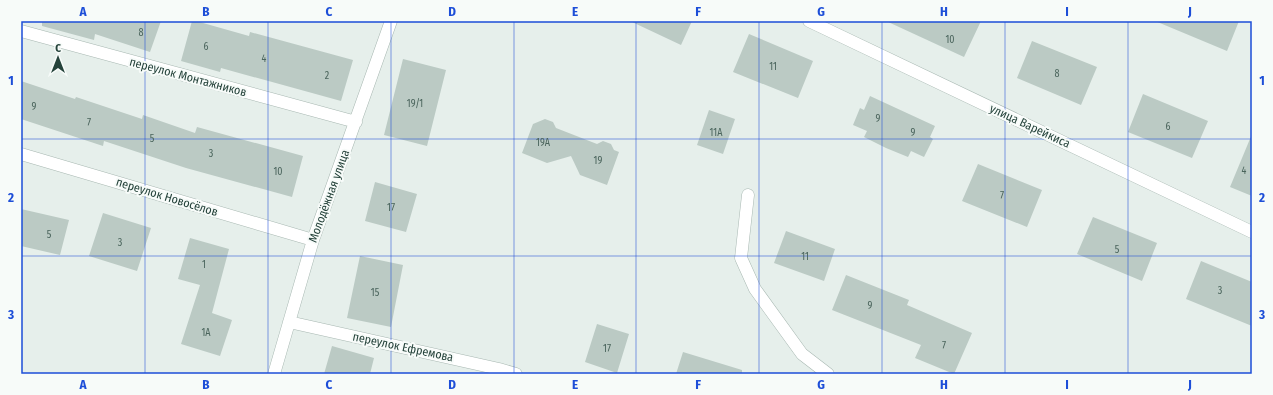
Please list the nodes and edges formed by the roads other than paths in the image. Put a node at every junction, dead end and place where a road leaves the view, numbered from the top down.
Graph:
1 (391, 21) edge
2 (809, 21) edge
3 (21, 31) edge
4 (356, 122) junction
5 (21, 154) edge
6 (748, 195) dead end
7 (1252, 232) edge
8 (312, 240) junction
9 (289, 322) junction
10 (274, 374) edge
11 (516, 374) edge
12 (828, 374) edge

1 - 4 street, Молодёжная улица
2 - 7 street, улица Варейкиса
3 - 4 street, переулок Монтажников
4 - 8 street, Молодёжная улица
5 - 8 street, переулок Новосёлов
6 - 12 street
8 - 9 street, Молодёжная улица
9 - 10 street, Молодёжная улица
9 - 11 street, переулок Ефремова

